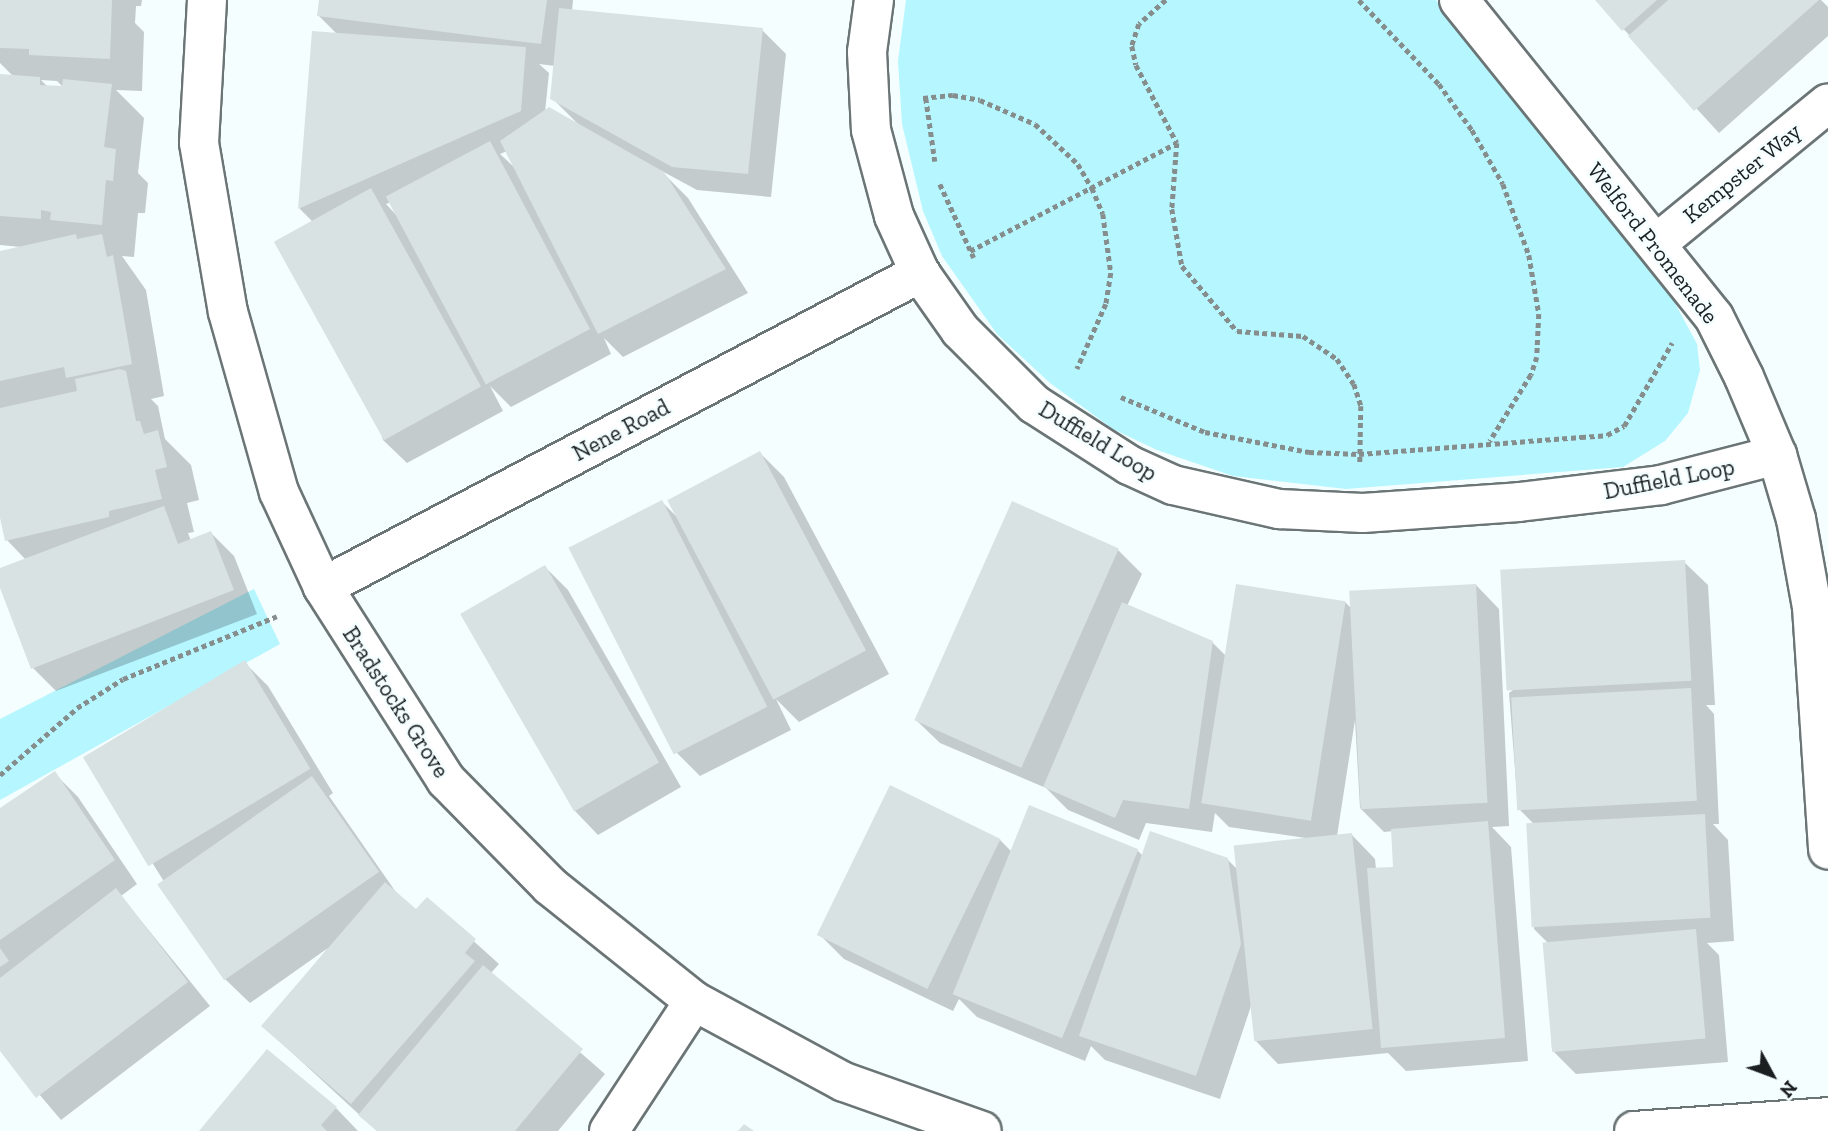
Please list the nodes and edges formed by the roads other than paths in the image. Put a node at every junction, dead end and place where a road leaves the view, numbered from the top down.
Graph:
1 (206, 0) edge
2 (874, 0) edge
3 (1459, 0) edge
4 (1828, 103) edge
5 (1656, 244) junction
6 (920, 273) junction
7 (1777, 455) junction
8 (323, 587) junction
9 (1828, 849) edge
10 (694, 1001) junction
11 (1828, 1117) edge
12 (609, 1131) edge
13 (982, 1131) edge
14 (1634, 1131) edge

1 - 8 street, Bradstocks Grove
2 - 6 street, Duffield Loop
3 - 5 street, Welford Promenade
4 - 5 street, Kempster Way
5 - 7 street, Welford Promenade
6 - 7 street, Duffield Loop
6 - 8 street, Nene Road
7 - 9 street, Welford Promenade
8 - 10 street, Bradstocks Grove
10 - 12 street
10 - 13 street, Bradstocks Grove
11 - 14 street

